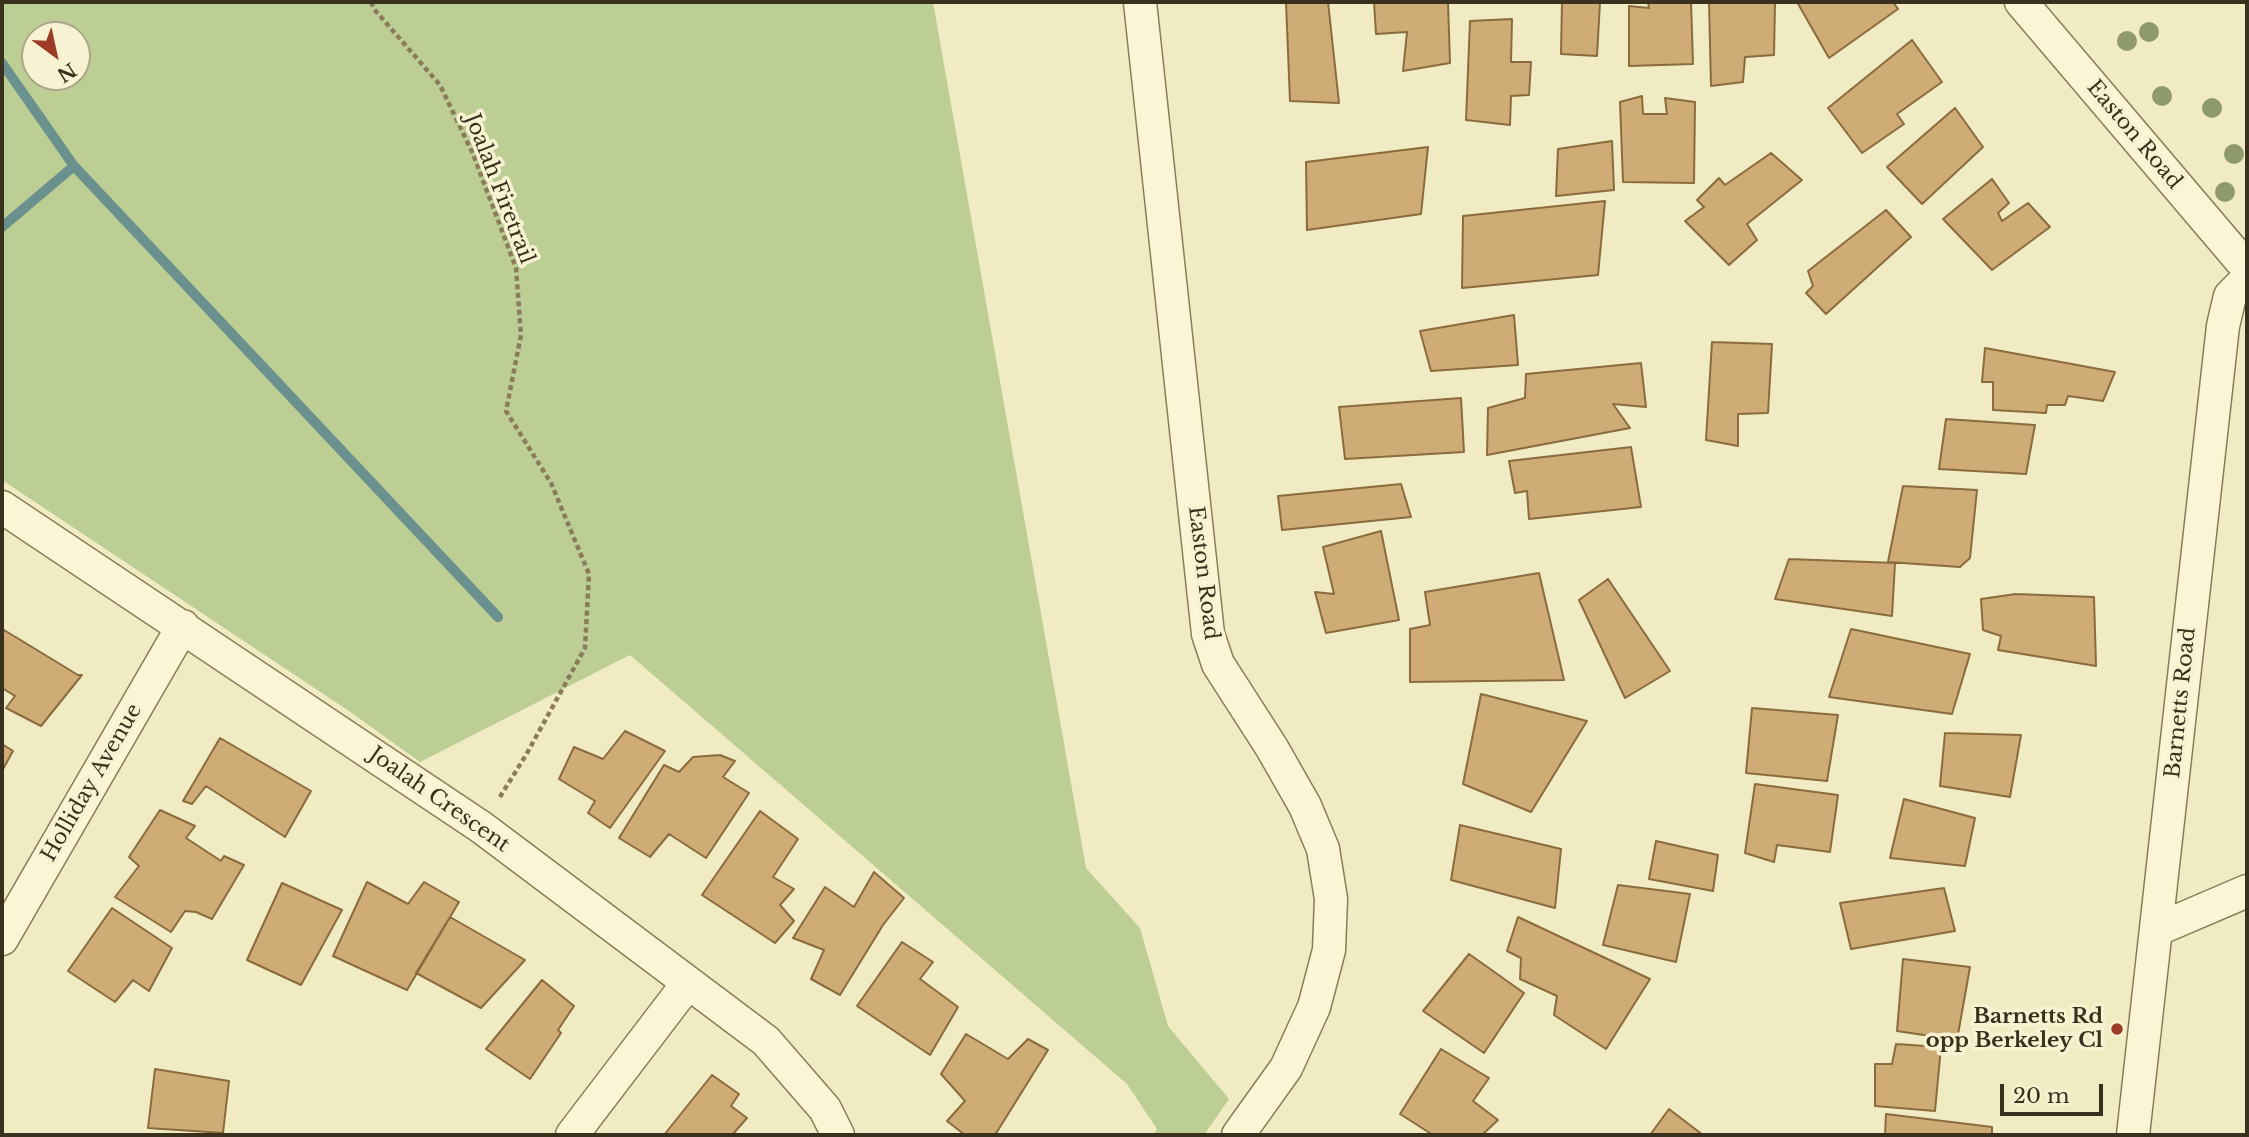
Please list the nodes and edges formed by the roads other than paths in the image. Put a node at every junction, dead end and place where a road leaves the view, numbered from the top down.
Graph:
1 (1140, 2) edge
2 (2021, 2) edge
3 (2247, 268) edge
4 (2247, 279) edge
5 (2, 508) edge
6 (183, 626) junction
7 (2247, 891) edge
8 (2156, 930) junction
9 (2, 939) edge
10 (688, 983) junction
11 (572, 1135) edge
12 (838, 1135) edge
13 (1238, 1135) edge
14 (2133, 1135) edge

1 - 13 street, Easton Road
2 - 3 street, Easton Road
4 - 8 street, Barnetts Road
5 - 6 street, Joalah Crescent
6 - 9 street, Holliday Avenue
6 - 10 street, Joalah Crescent
7 - 8 street
8 - 14 street, Barnetts Road
10 - 11 street
10 - 12 street, Joalah Crescent

